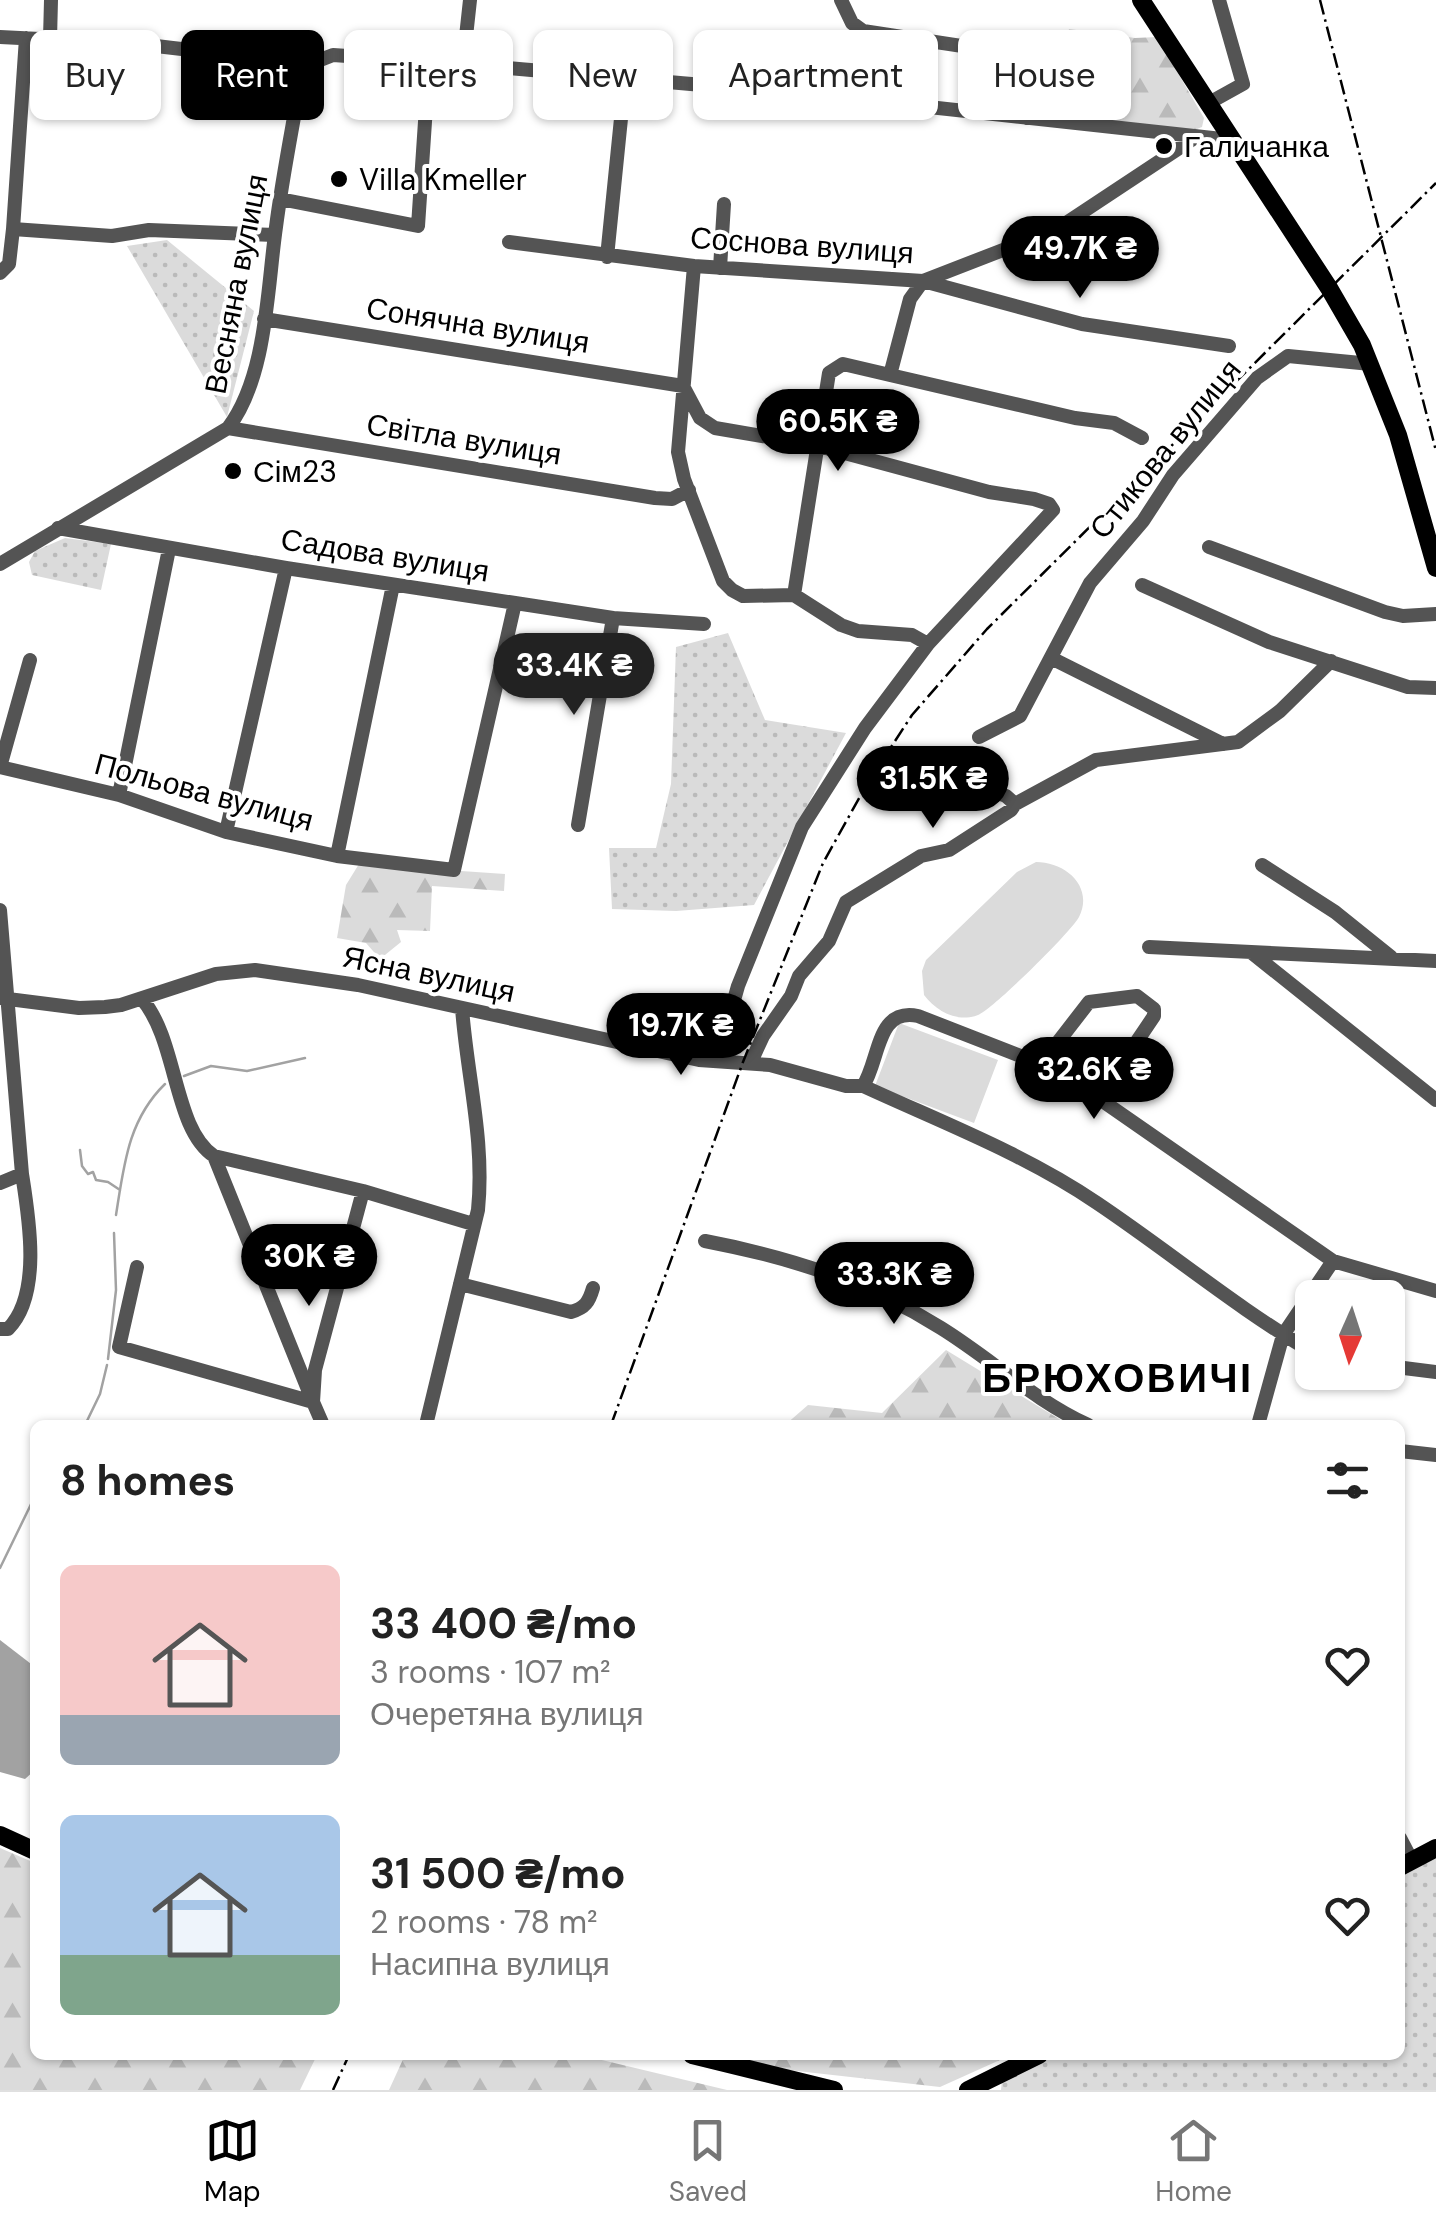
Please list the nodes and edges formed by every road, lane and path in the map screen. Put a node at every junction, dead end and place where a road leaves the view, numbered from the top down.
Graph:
1 (51, 0) edge
2 (470, 0) edge
3 (842, 0) edge
4 (1141, 0) edge
5 (1219, 0) edge
6 (50, 30) edge
7 (467, 30) edge
8 (0, 37) edge
9 (26, 38) junction
10 (30, 38) edge
11 (958, 45) edge
12 (673, 83) edge
13 (1207, 104) junction
14 (958, 110) edge
15 (294, 120) edge
16 (425, 120) edge
17 (621, 120) edge
18 (1044, 120) edge
19 (1196, 137) junction
20 (1230, 140) junction
21 (280, 199) junction
22 (724, 204) dead end
23 (13, 229) junction
24 (275, 234) junction
25 (510, 242) dead end
26 (606, 257) junction
27 (694, 266) junction
28 (720, 268) junction
29 (0, 273) edge
30 (923, 281) junction
31 (264, 319) junction
32 (1229, 346) dead end
33 (1371, 364) junction
34 (890, 375) junction
35 (683, 386) junction
36 (228, 428) junction
37 (1142, 438) dead end
38 (816, 445) junction
39 (689, 490) junction
40 (58, 528) junction
41 (1209, 546) dead end
42 (168, 549) junction
43 (0, 564) edge
44 (286, 568) junction
45 (1436, 568) edge
46 (393, 585) junction
47 (1142, 585) dead end
48 (794, 594) junction
49 (514, 603) junction
50 (1436, 614) edge
51 (612, 618) junction
52 (704, 624) dead end
53 (928, 644) junction
54 (1053, 659) junction
55 (30, 660) dead end
56 (1331, 662) junction
57 (1436, 688) edge
58 (979, 737) dead end
59 (1223, 745) junction
60 (0, 767) edge
61 (964, 780) dead end
62 (119, 795) junction
63 (1016, 804) junction
64 (578, 825) dead end
65 (226, 832) junction
66 (337, 856) junction
67 (1262, 865) dead end
68 (0, 910) edge
69 (1149, 947) dead end
70 (1252, 953) junction
71 (1392, 957) junction
72 (1436, 962) edge
73 (4, 999) edge
74 (142, 999) junction
75 (462, 1008) junction
76 (717, 1060) junction
77 (751, 1062) junction
78 (1040, 1064) junction
79 (863, 1086) junction
80 (1098, 1099) junction
81 (1436, 1100) edge
82 (214, 1156) junction
83 (22, 1174) junction
84 (0, 1183) edge
85 (363, 1191) junction
86 (474, 1224) junction
87 (705, 1241) dead end
88 (1333, 1261) junction
89 (138, 1267) dead end
90 (460, 1284) junction
91 (593, 1288) dead end
92 (1436, 1291) edge
93 (4, 1329) edge
94 (1283, 1335) junction
95 (1295, 1342) edge
96 (1405, 1368) edge
97 (1436, 1372) edge
98 (313, 1402) junction
99 (321, 1420) edge
100 (427, 1420) edge
101 (1080, 1420) edge
102 (1259, 1420) edge
103 (1405, 1451) edge
104 (1436, 1454) edge
105 (0, 1835) edge
106 (1436, 1848) edge
107 (30, 1849) edge
108 (1406, 1864) edge
109 (712, 2060) edge
110 (1029, 2060) edge
111 (834, 2090) edge
112 (968, 2090) edge

1 - 6 street
2 - 7 street
3 - 11 street
4 - 13 main road
5 - 13 street
8 - 9 street
9 - 10 street
9 - 23 street
12 - 14 street
13 - 20 main road
15 - 21 street, Весняна вулиця
16 - 21 street
17 - 26 street
18 - 19 street
19 - 20 street
19 - 30 street, Соснова вулиця
20 - 33 main road
21 - 24 street, Весняна вулиця
22 - 28 street
23 - 24 street
23 - 29 street
24 - 31 street, Весняна вулиця
25 - 26 street, Соснова вулиця
26 - 27 street, Соснова вулиця
27 - 28 street, Соснова вулиця
27 - 35 street
28 - 30 street, Соснова вулиця
30 - 32 street
30 - 34 street
31 - 35 street, Сонячна вулиця
31 - 36 street, Весняна вулиця
33 - 45 main road
33 - 54 street, Стикова вулиця
34 - 37 street
34 - 38 street
35 - 38 street
35 - 39 street
36 - 39 street, Світла вулиця
36 - 40 street, Весняна вулиця
38 - 48 street
38 - 53 street
39 - 48 street
40 - 42 street, Садова вулиця
40 - 43 street, Весняна вулиця
41 - 50 street
42 - 44 street, Садова вулиця
42 - 62 street
44 - 46 street, Садова вулиця
44 - 65 street
46 - 49 street, Садова вулиця
46 - 66 street
47 - 56 street
48 - 53 street
49 - 51 street, Садова вулиця
49 - 66 street, Польова вулиця
51 - 52 street, Садова вулиця
51 - 64 street
53 - 76 street
54 - 58 street, Стикова вулиця
54 - 59 street
55 - 60 street
56 - 57 street
56 - 59 street
59 - 63 street
60 - 62 street, Польова вулиця
61 - 63 street
62 - 65 street, Польова вулиця
63 - 77 street
65 - 66 street, Польова вулиця
67 - 71 street
68 - 73 street
69 - 70 street
70 - 71 street
70 - 81 street
71 - 72 street
73 - 74 street, Ясна вулиця
73 - 83 street
74 - 75 street, Ясна вулиця
74 - 82 street
75 - 76 street, Ясна вулиця
75 - 86 street
76 - 77 street, Ясна вулиця
77 - 79 street, Ясна вулиця
78 - 79 street
78 - 80 street
78 - 80 street
79 - 94 street, Ясна вулиця
80 - 88 street
82 - 85 street
82 - 98 street
83 - 84 street
83 - 93 street
85 - 86 street
85 - 98 street
86 - 90 street
87 - 101 street
88 - 92 street
88 - 94 street
89 - 98 street
90 - 91 street
90 - 100 street
94 - 95 street, Ясна вулиця
94 - 102 street
96 - 97 street
98 - 99 street
103 - 104 street
105 - 107 main road
106 - 108 main road
109 - 111 main road
110 - 112 main road

